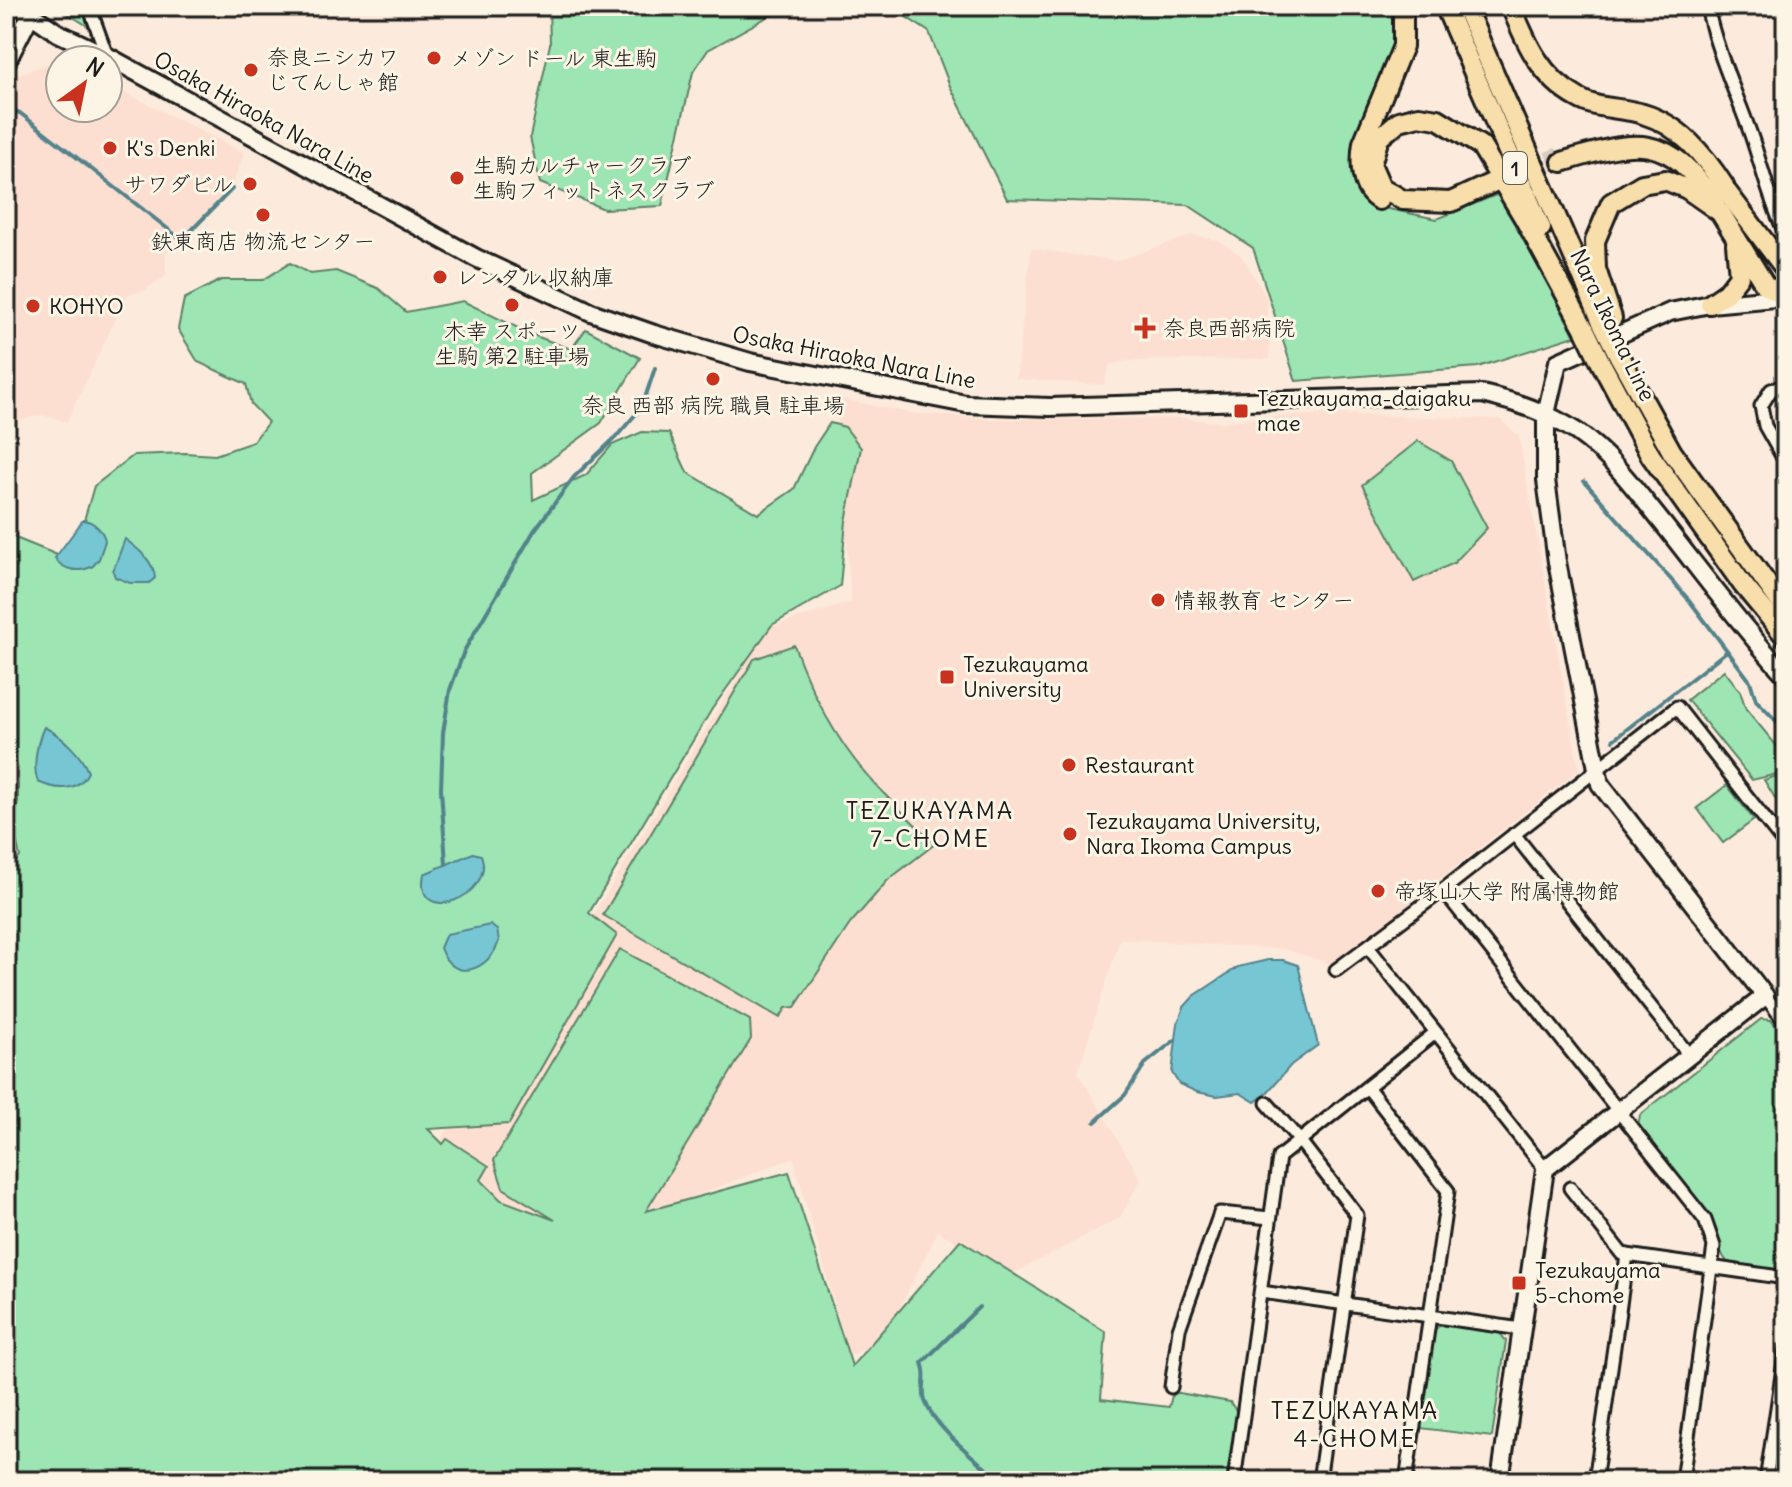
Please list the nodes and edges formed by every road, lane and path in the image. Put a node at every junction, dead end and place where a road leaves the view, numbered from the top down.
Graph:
1 (89, 6) edge
2 (1403, 6) edge
3 (1445, 6) edge
4 (1465, 6) edge
5 (1511, 6) edge
6 (1707, 6) edge
7 (28, 8) edge
8 (81, 44) edge
9 (103, 44) edge
10 (6, 63) edge
11 (124, 65) edge
12 (1724, 186) junction
13 (1720, 212) junction
14 (1786, 235) edge
15 (1786, 270) edge
16 (1786, 297) edge
17 (1710, 304) junction
18 (1599, 323) junction
19 (1616, 357) junction
20 (1786, 385) edge
21 (1546, 414) junction
22 (1786, 463) edge
23 (1786, 610) edge
24 (1786, 637) edge
25 (1786, 676) edge
26 (1596, 770) junction
27 (1514, 834) junction
28 (1786, 846) edge
29 (1443, 890) junction
30 (1368, 947) junction
31 (1336, 970) dead end
32 (1765, 996) junction
33 (1786, 1023) edge
34 (1435, 1033) junction
35 (1689, 1055) junction
36 (1368, 1088) junction
37 (1267, 1103) dead end
38 (1619, 1112) junction
39 (1300, 1141) junction
40 (1545, 1169) junction
41 (1570, 1188) dead end
42 (1270, 1218) junction
43 (1627, 1255) junction
44 (1712, 1266) junction
45 (1786, 1278) edge
46 (1261, 1292) junction
47 (1345, 1303) junction
48 (1429, 1316) junction
49 (1521, 1329) junction
50 (1786, 1348) edge
51 (1171, 1387) dead end
52 (1682, 1479) edge
53 (1234, 1481) edge
54 (1319, 1481) edge
55 (1406, 1481) edge
56 (1500, 1481) edge
57 (1595, 1481) edge
58 (1715, 1481) edge
59 (1766, 1481) edge

1 - 9 street
2 - 18 main road
3 - 18 main road, Nara Ikoma Line / 1
4 - 18 main road, Nara Ikoma Line / 1
5 - 12 main road
6 - 14 street
7 - 8 main road, Osaka Hiraoka Nara Line
7 - 10 main road
11 - 21 main road, Osaka Hiraoka Nara Line
12 - 13 main road
12 - 15 main road
13 - 16 main road
13 - 17 main road
13 - 18 main road
16 - 17 main road
17 - 21 main road
18 - 19 main road, Nara Ikoma Line / 1, bridge
18 - 19 main road
19 - 23 main road, Nara Ikoma Line / 1
19 - 24 main road, Nara Ikoma Line / 1
20 - 22 street
21 - 25 main road, Osaka Hiraoka Nara Line
21 - 26 main road
26 - 27 street
26 - 28 street
26 - 32 main road
27 - 29 street
27 - 35 street
29 - 30 street
29 - 38 street
30 - 31 street
30 - 34 street
32 - 33 street
32 - 35 main road
34 - 36 street
34 - 40 street
35 - 38 main road
36 - 39 street
36 - 48 street
37 - 39 street
38 - 40 main road
38 - 44 street
39 - 42 street
39 - 47 street
40 - 49 main road
41 - 43 street
42 - 46 street
42 - 51 street
43 - 44 street
43 - 57 street
44 - 45 street
44 - 52 street
46 - 47 street
46 - 53 street
47 - 48 street
47 - 54 street
48 - 49 street
48 - 55 street
49 - 56 main road
50 - 59 street
52 - 58 street

